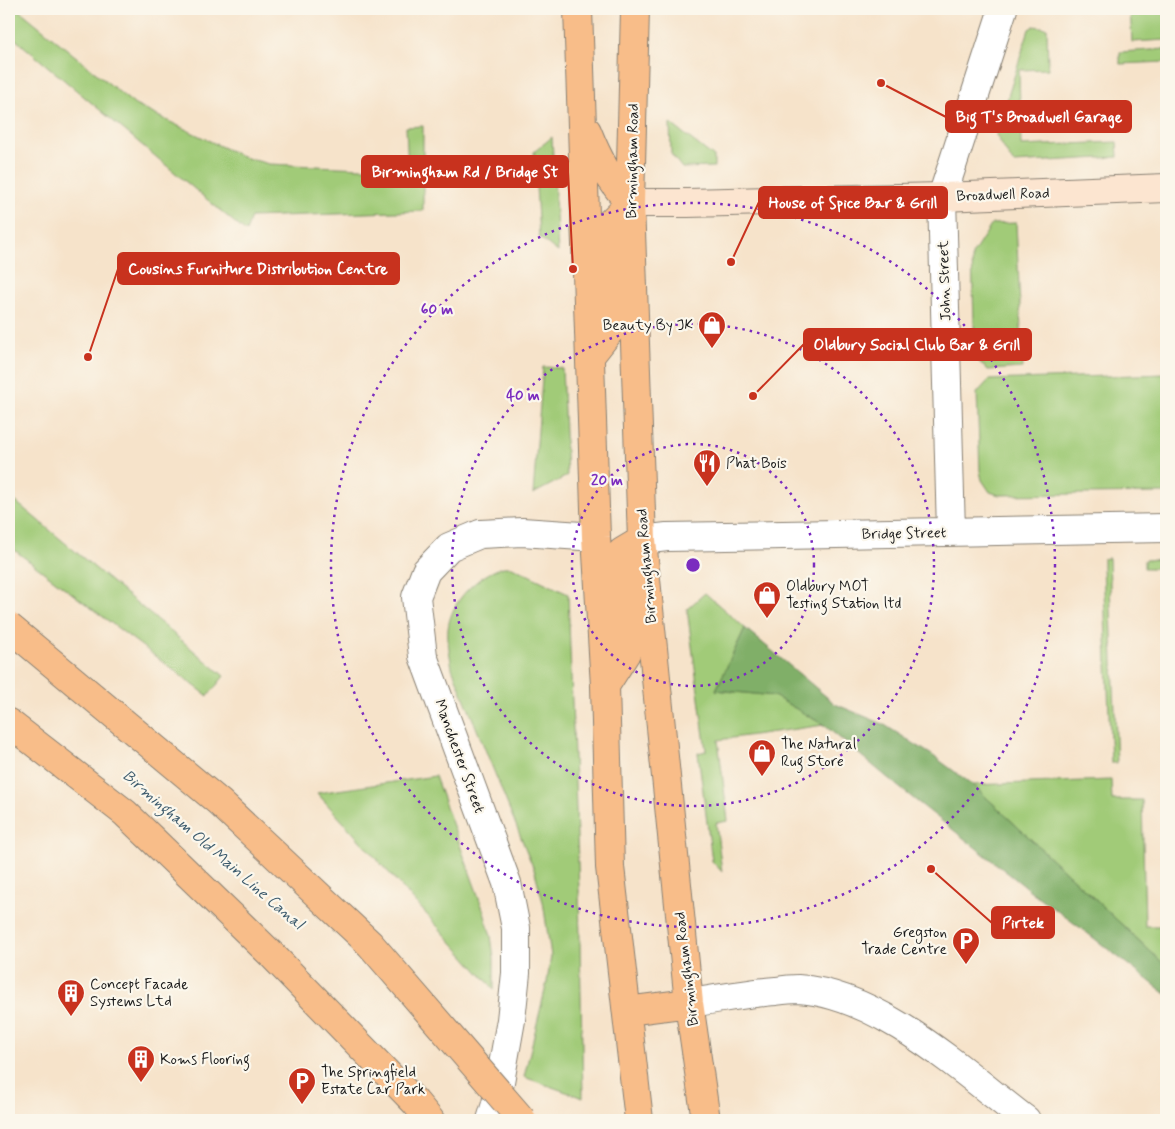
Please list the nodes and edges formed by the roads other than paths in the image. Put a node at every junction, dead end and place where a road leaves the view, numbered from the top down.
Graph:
1 (578, 9) edge
2 (635, 9) edge
3 (1003, 9) edge
4 (582, 118) junction
5 (1166, 188) edge
6 (942, 197) junction
7 (630, 203) junction
8 (590, 356) junction
9 (1166, 528) edge
10 (951, 532) junction
11 (596, 537) junction
12 (642, 540) junction
13 (9, 627) edge
14 (604, 686) junction
15 (9, 723) edge
16 (689, 1003) junction
17 (627, 1011) junction
18 (493, 1112) edge
19 (430, 1120) edge
20 (522, 1120) edge
21 (638, 1120) edge
22 (706, 1120) edge
23 (1026, 1120) edge

1 - 4 main road
2 - 7 main road, Birmingham Road
3 - 6 street, John Street
4 - 7 main road
4 - 8 main road
5 - 6 street, Broadwell Road
6 - 7 street, Broadwell Road
6 - 10 street, John Street
7 - 8 main road
7 - 12 main road, Birmingham Road
8 - 11 main road
9 - 10 street, Bridge Street
10 - 12 street, Bridge Street
11 - 14 main road
11 - 18 street, Manchester Street
12 - 14 main road
12 - 16 main road, Birmingham Road
13 - 20 main road, bridge
14 - 17 main road
15 - 19 main road
16 - 17 main road
16 - 22 main road, Birmingham Road
16 - 23 street
17 - 21 main road

